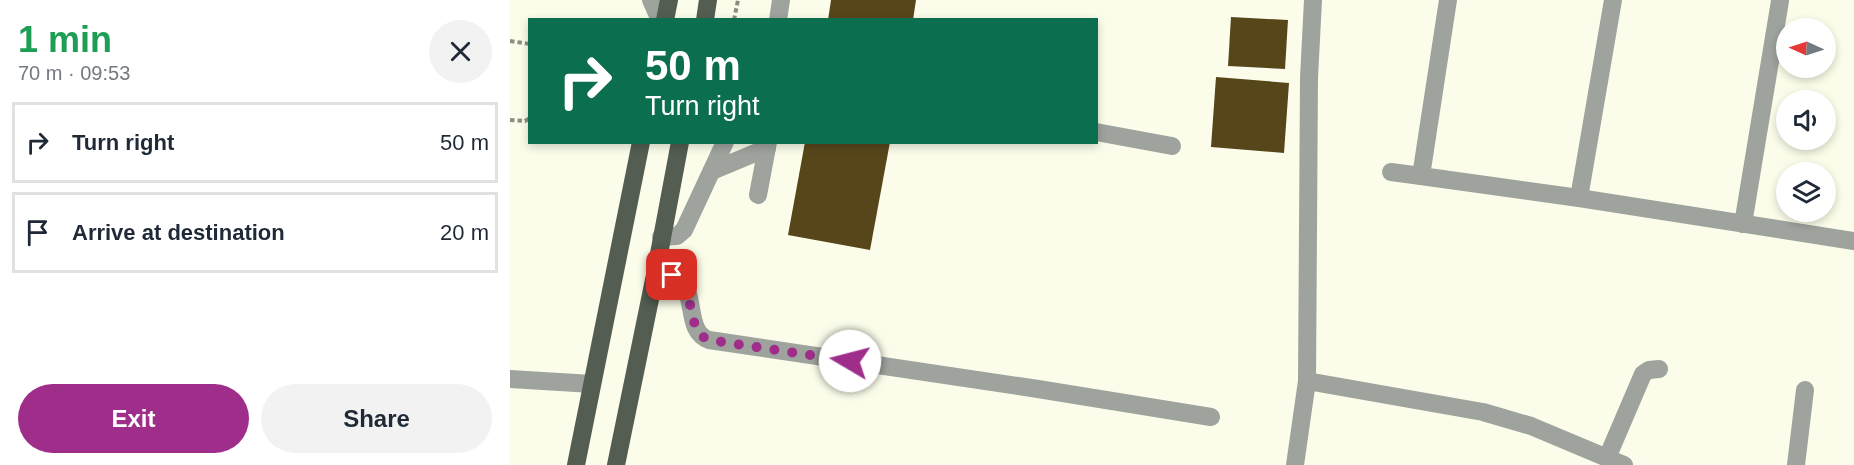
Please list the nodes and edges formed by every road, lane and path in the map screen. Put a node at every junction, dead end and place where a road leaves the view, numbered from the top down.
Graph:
1 (651, 0) edge
2 (669, 0) edge
3 (708, 0) edge
4 (738, 0) edge
5 (781, 0) edge
6 (1313, 0) edge
7 (1448, 0) edge
8 (1612, 0) edge
9 (1780, 1) edge
10 (659, 18) edge
11 (665, 18) edge
12 (705, 18) edge
13 (734, 18) edge
14 (778, 18) edge
15 (510, 41) edge
16 (528, 44) edge
17 (528, 119) edge
18 (510, 120) edge
19 (1098, 132) edge
20 (641, 144) edge
21 (680, 144) edge
22 (724, 144) edge
23 (768, 145) edge
24 (1172, 146) dead end
25 (712, 171) junction
26 (1391, 172) dead end
27 (1421, 176) junction
28 (758, 195) dead end
29 (1579, 198) junction
30 (1743, 224) junction
31 (661, 237) junction
32 (1854, 241) edge
33 (656, 270) junction
34 (1659, 369) dead end
35 (510, 379) edge
36 (1307, 381) junction
37 (592, 384) junction
38 (1805, 390) dead end
39 (1211, 417) dead end
40 (1607, 458) junction
41 (576, 465) edge
42 (615, 465) edge
43 (1295, 465) edge
44 (1624, 465) edge
45 (1796, 465) edge

1 - 10 street
2 - 11 main road
3 - 12 main road
4 - 13 path
5 - 14 street
6 - 36 street
7 - 27 street
8 - 29 street
9 - 30 street
15 - 16 path
17 - 18 path
19 - 24 street
20 - 37 main road
21 - 31 main road
22 - 25 street
23 - 25 street
23 - 28 street
25 - 31 street
26 - 27 street
27 - 29 street
29 - 30 street
30 - 32 street
31 - 33 main road
33 - 39 street
33 - 42 main road
34 - 40 street
35 - 37 street
36 - 40 street
36 - 43 street
37 - 41 main road
38 - 45 street
40 - 44 street

